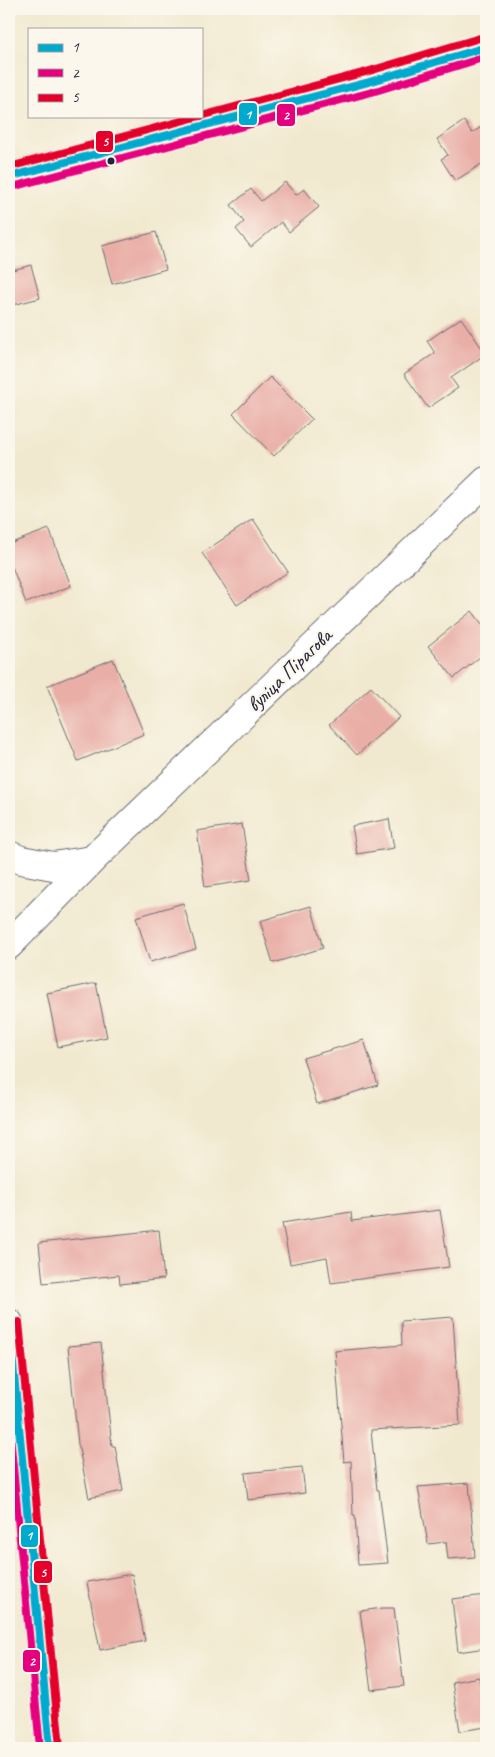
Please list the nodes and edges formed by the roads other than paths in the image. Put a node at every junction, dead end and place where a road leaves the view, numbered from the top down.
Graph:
1 (486, 47) edge
2 (9, 177) edge
3 (486, 481) edge
4 (9, 855) edge
5 (92, 860) junction
6 (9, 945) edge
7 (9, 1323) edge
8 (50, 1748) edge

1 - 2 street
3 - 5 street, вуліца Пірагова
4 - 5 street
5 - 6 street, вуліца Пірагова
7 - 8 street

